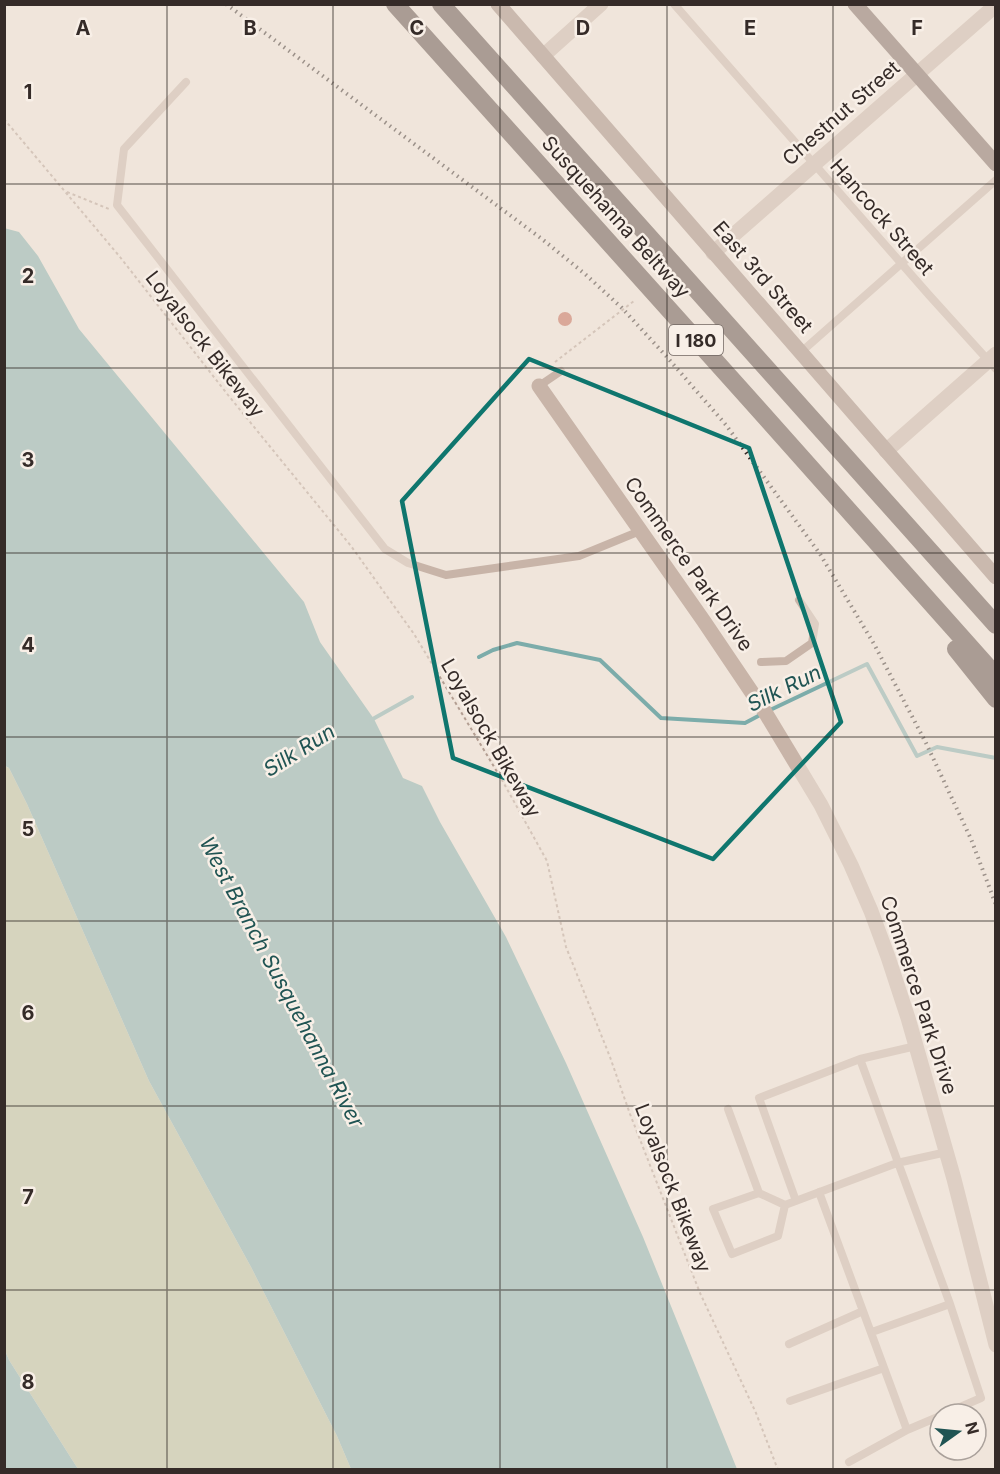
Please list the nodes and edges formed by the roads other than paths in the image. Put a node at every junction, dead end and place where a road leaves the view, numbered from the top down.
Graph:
1 (395, 4) edge
2 (441, 4) edge
3 (498, 4) edge
4 (601, 4) edge
5 (674, 4) edge
6 (855, 4) edge
7 (996, 5) edge
8 (543, 56) junction
9 (916, 74) junction
10 (186, 82) dead end
11 (814, 164) junction
12 (996, 164) edge
13 (996, 180) edge
14 (713, 253) junction
15 (901, 263) junction
16 (800, 353) junction
17 (993, 361) edge
18 (561, 371) dead end
19 (539, 386) joint
20 (886, 451) junction
21 (834, 495) junction
22 (640, 531) junction
23 (996, 577) edge
24 (799, 600) dead end
25 (996, 625) edge
26 (761, 662) dead end
27 (996, 676) edge
28 (996, 699) edge
29 (916, 1046) junction
30 (860, 1059) junction
31 (728, 1109) dead end
32 (947, 1152) junction
33 (897, 1162) junction
34 (819, 1192) junction
35 (759, 1193) junction
36 (796, 1201) junction
37 (785, 1205) junction
38 (950, 1304) junction
39 (863, 1311) junction
40 (872, 1332) junction
41 (789, 1344) dead end
42 (996, 1345) edge
43 (884, 1368) junction
44 (790, 1401) dead end
45 (972, 1402) edge
46 (928, 1421) edge
47 (907, 1430) junction
48 (849, 1462) dead end

1 - 21 highway, Susquehanna Beltway / I 180
2 - 25 highway, Susquehanna Beltway / I 180
3 - 8 main road, East 3rd Street
4 - 8 street
5 - 11 lane, Hancock Street
6 - 9 main road
7 - 9 street, Chestnut Street
8 - 14 main road, East 3rd Street
9 - 11 street, Chestnut Street
9 - 12 main road
10 - 22 lane
11 - 14 street, Chestnut Street
11 - 15 lane, Hancock Street
13 - 15 lane
14 - 16 main road, East 3rd Street
15 - 16 lane
15 - 17 lane, Hancock Street
16 - 20 main road, East 3rd Street
17 - 20 street
18 - 19 lane
19 - 22 street, Commerce Park Drive
20 - 23 main road, East 3rd Street
21 - 27 highway, Susquehanna Beltway / I 180
21 - 28 highway
22 - 29 street, Commerce Park Drive
24 - 26 lane
29 - 30 lane
29 - 32 street, Commerce Park Drive
30 - 33 lane
30 - 36 lane
31 - 35 lane
32 - 33 lane
32 - 42 street, Commerce Park Drive
33 - 34 lane
33 - 38 lane
34 - 36 lane
34 - 39 lane
35 - 37 lane
35 - 37 lane
36 - 37 lane
38 - 40 lane
38 - 45 lane
39 - 40 lane
39 - 41 lane
40 - 43 lane
43 - 44 lane
43 - 47 lane
46 - 47 lane
47 - 48 lane

